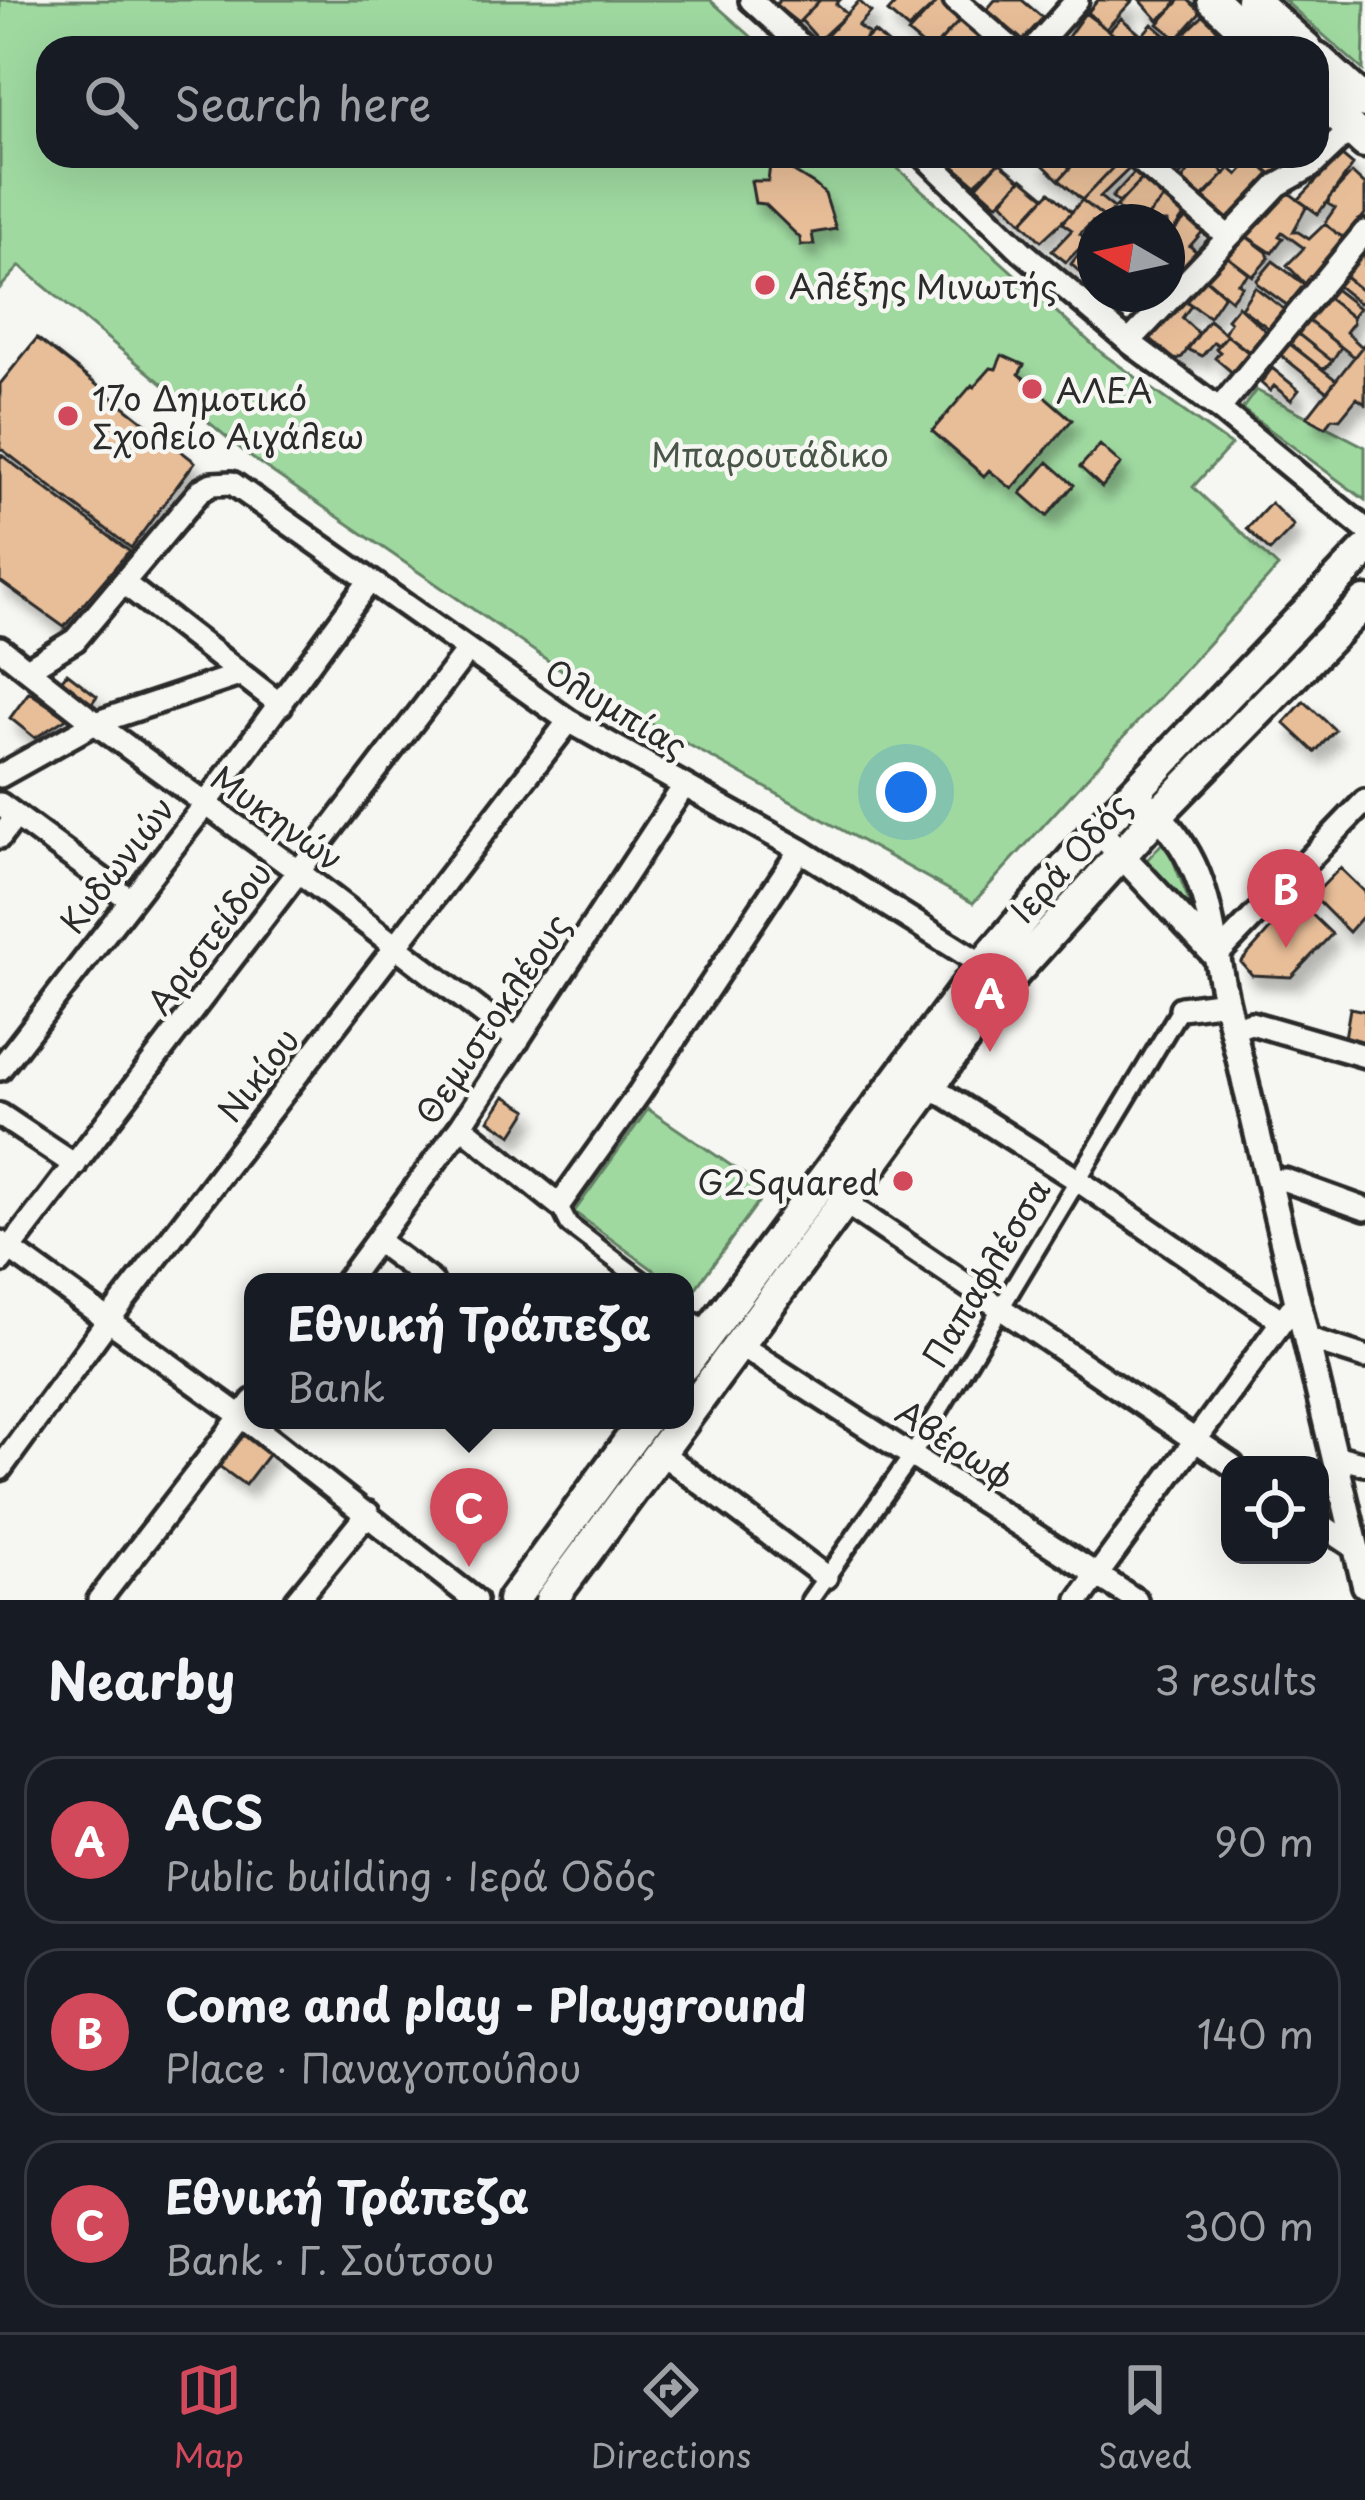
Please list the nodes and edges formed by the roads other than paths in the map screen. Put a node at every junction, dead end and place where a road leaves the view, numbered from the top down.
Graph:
1 (751, 0) edge
2 (955, 0) edge
3 (1077, 0) edge
4 (1213, 0) edge
5 (1252, 0) edge
6 (791, 36) edge
7 (997, 36) edge
8 (1045, 36) edge
9 (1251, 36) edge
10 (1292, 36) edge
11 (1329, 76) edge
12 (1329, 105) edge
13 (1360, 124) edge
14 (1329, 151) edge
15 (941, 168) edge
16 (1149, 168) edge
17 (1308, 168) edge
18 (1365, 232) edge
19 (1226, 236) junction
20 (1130, 342) junction
21 (1219, 409) junction
22 (1365, 529) edge
23 (1365, 551) edge
24 (368, 583) junction
25 (125, 584) junction
26 (1363, 608) edge
27 (0, 648) edge
28 (467, 651) junction
29 (29, 668) junction
30 (239, 675) junction
31 (281, 705) junction
32 (569, 722) junction
33 (95, 723) junction
34 (0, 776) edge
35 (684, 786) junction
36 (1134, 792) junction
37 (1365, 801) edge
38 (205, 805) junction
39 (8, 810) edge
40 (1158, 814) junction
41 (1098, 830) junction
42 (0, 837) edge
43 (800, 850) junction
44 (1121, 854) junction
45 (299, 872) junction
46 (129, 899) junction
47 (396, 946) junction
48 (1216, 956) junction
49 (983, 965) junction
50 (1226, 1002) junction
51 (1181, 1009) joint
52 (1232, 1029) junction
53 (518, 1040) junction
54 (1365, 1056) edge
55 (0, 1069) edge
56 (930, 1086) junction
57 (0, 1115) edge
58 (461, 1126) junction
59 (75, 1166) junction
60 (1079, 1181) junction
61 (1268, 1181) junction
62 (844, 1202) junction
63 (560, 1205) junction
64 (1365, 1208) edge
65 (377, 1241) junction
66 (3, 1251) edge
67 (353, 1273) edge
68 (420, 1273) edge
69 (632, 1273) edge
70 (999, 1310) junction
71 (1290, 1311) junction
72 (110, 1318) junction
73 (696, 1324) edge
74 (1306, 1338) junction
75 (738, 1344) junction
76 (1365, 1357) edge
77 (694, 1405) edge
78 (244, 1406) edge
79 (244, 1412) edge
80 (271, 1429) edge
81 (639, 1432) edge
82 (1195, 1441) junction
83 (913, 1454) junction
84 (1334, 1456) junction
85 (1221, 1458) edge
86 (1365, 1464) edge
87 (0, 1468) edge
88 (368, 1513) junction
89 (1329, 1532) edge
90 (1362, 1567) edge
91 (1098, 1574) junction
92 (826, 1576) junction
93 (99, 1600) edge
94 (297, 1600) edge
95 (475, 1600) edge
96 (513, 1600) edge
97 (551, 1600) edge
98 (810, 1600) edge
99 (1079, 1600) edge
100 (1136, 1600) edge

1 - 6 street
2 - 7 street
3 - 8 street
4 - 9 main road
5 - 10 main road
11 - 13 main road
12 - 13 main road
13 - 14 street
15 - 20 street
16 - 19 street
17 - 19 street
18 - 21 street
19 - 20 street
20 - 21 street
21 - 22 street
23 - 36 main road, Ιερά Οδός
24 - 25 street, Ολυμπίας
24 - 28 street, Ολυμπίας
24 - 31 street, Κυδωνιών
25 - 29 street
25 - 30 street
26 - 40 main road, Ιερά Οδός
27 - 29 street, Μυκηνών
28 - 32 street, Ολυμπίας
28 - 45 street, Αριστείδου
29 - 33 street, Μυκηνών
30 - 31 street
30 - 33 street
31 - 38 street, Κυδωνιών
32 - 35 street, Ολυμπίας
32 - 47 street, Νικίου
33 - 34 street
33 - 38 street, Μυκηνών
35 - 43 street, Ολυμπίας
35 - 53 street, Θεμιστοκλέους
36 - 40 street
36 - 41 main road, Ιερά Οδός
37 - 48 street
38 - 45 street, Μυκηνών
38 - 46 street, Κυδωνιών
39 - 42 street
39 - 46 street
40 - 44 main road, Ιερά Οδός
40 - 48 street
41 - 44 street
41 - 49 main road, Ιερά Οδός
43 - 49 street, Ολυμπίας
43 - 63 street
44 - 48 street
44 - 56 main road, Ιερά Οδός
45 - 47 street, Μυκηνών
45 - 59 street, Αριστείδου
46 - 55 street, Κυδωνιών
47 - 53 street, Μυκηνών
47 - 72 street, Νικίου
48 - 50 street
49 - 73 main road, Ιερά Οδός
50 - 51 street, Παπαφλέσσα
50 - 52 street
51 - 60 street, Παπαφλέσσα
52 - 54 street
52 - 61 street
53 - 58 street, Θεμιστοκλέους
56 - 60 street
56 - 62 main road, Ιερά Οδός
57 - 59 street
58 - 63 street
58 - 65 street, Θεμιστοκλέους
59 - 66 street, Αριστείδου
60 - 70 street, Παπαφλέσσα
60 - 71 street
61 - 64 street
61 - 71 street
62 - 70 street
62 - 75 main road, Ιερά Οδός
63 - 69 street
65 - 67 street, Θεμιστοκλέους
65 - 68 street
66 - 72 street
70 - 82 street
70 - 83 street, Παπαφλέσσα
71 - 74 street
71 - 82 street
72 - 78 street
72 - 87 street, Νικίου
74 - 76 street
74 - 84 street
75 - 77 main road, Ιερά Οδός
75 - 83 street, Αβέρωφ
79 - 93 street
80 - 88 street
81 - 92 street
81 - 96 main road, Ιερά Οδός
81 - 97 main road, Ιερά Οδός
82 - 85 street
82 - 91 street
83 - 91 street, Αβέρωφ
83 - 92 street, Παπαφλέσσα
84 - 86 street
84 - 90 street
88 - 94 street
88 - 95 street
89 - 90 street
91 - 99 street
91 - 100 street, Αβέρωφ
92 - 98 street, Παπαφλέσσα

